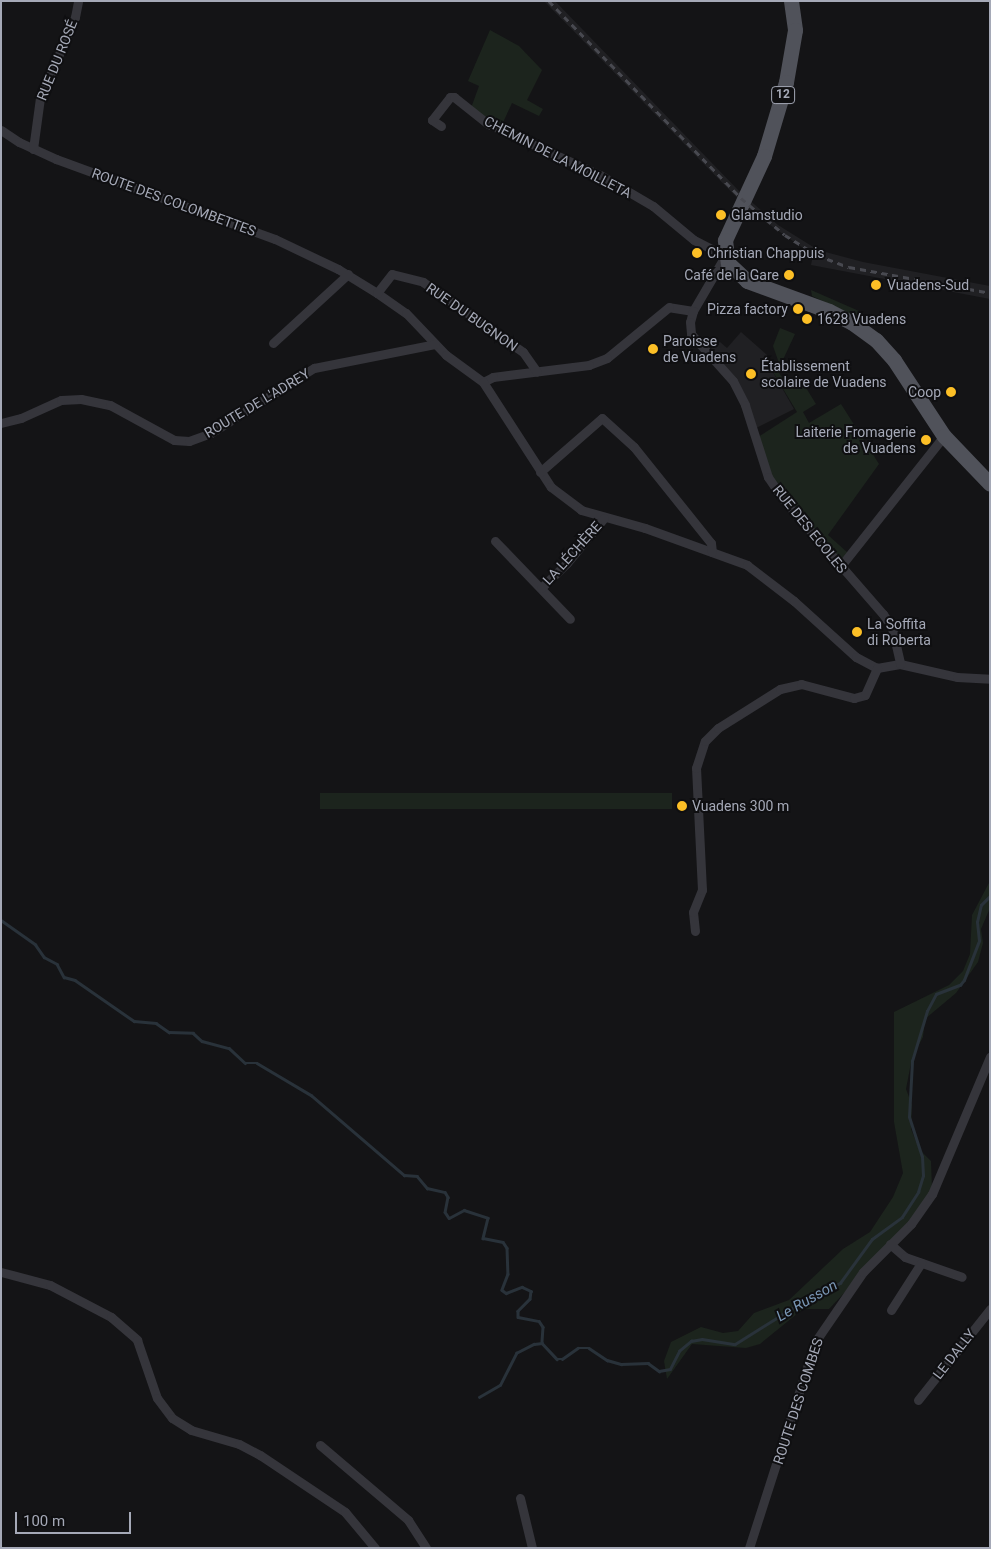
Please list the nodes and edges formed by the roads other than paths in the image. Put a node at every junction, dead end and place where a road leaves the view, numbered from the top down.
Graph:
1 (78, 1) edge
2 (791, 1) edge
3 (440, 126) dead end
4 (1, 130) edge
5 (33, 148) junction
6 (725, 256) junction
7 (348, 274) junction
8 (377, 293) junction
9 (693, 311) junction
10 (273, 343) dead end
11 (435, 344) junction
12 (537, 372) junction
13 (484, 382) junction
14 (1, 423) edge
15 (944, 436) junction
16 (540, 472) junction
17 (988, 480) edge
18 (604, 518) junction
19 (495, 540) dead end
20 (712, 552) junction
21 (840, 567) junction
22 (541, 588) junction
23 (570, 618) dead end
24 (900, 664) junction
25 (877, 668) junction
26 (990, 679) edge
27 (695, 931) dead end
28 (990, 1057) edge
29 (890, 1244) junction
30 (921, 1263) junction
31 (1, 1272) edge
32 (962, 1277) dead end
33 (990, 1309) edge
34 (891, 1310) dead end
35 (918, 1400) dead end
36 (320, 1445) dead end
37 (520, 1498) dead end
38 (375, 1548) edge
39 (426, 1548) edge
40 (532, 1548) edge
41 (749, 1548) edge

1 - 5 street, RUE DU ROSÉ
2 - 6 main road, 12
3 - 6 street, CHEMIN DE LA MOILLETA
4 - 5 street, ROUTE DES COLOMBETTES
5 - 7 street, ROUTE DES COLOMBETTES
6 - 9 street
6 - 15 main road
7 - 8 street, ROUTE DES COLOMBETTES
7 - 10 street
8 - 11 street, ROUTE DES COLOMBETTES
8 - 12 street, RUE DU BUGNON
9 - 12 street
9 - 21 street, RUE DES ECOLES
11 - 13 street, ROUTE DES COLOMBETTES
11 - 14 street, ROUTE DE L'ADREY
12 - 13 street
13 - 16 street, ROUTE DES COLOMBETTES
15 - 17 main road
15 - 21 street
16 - 18 street, ROUTE DES COLOMBETTES
16 - 20 street
18 - 20 street, ROUTE DES COLOMBETTES
18 - 22 street, LA LÉCHÈRE
19 - 22 street, LA LÉCHÈRE
20 - 25 street, ROUTE DES COLOMBETTES
21 - 24 street, RUE DES ECOLES
22 - 23 street, LA LÉCHÈRE
24 - 25 street
24 - 26 street
25 - 27 street
28 - 29 street, ROUTE DES COMBES
29 - 30 street
29 - 41 street, ROUTE DES COMBES
30 - 32 street
30 - 34 street
31 - 38 street
33 - 35 street, LE DALLY
36 - 39 street
37 - 40 street

